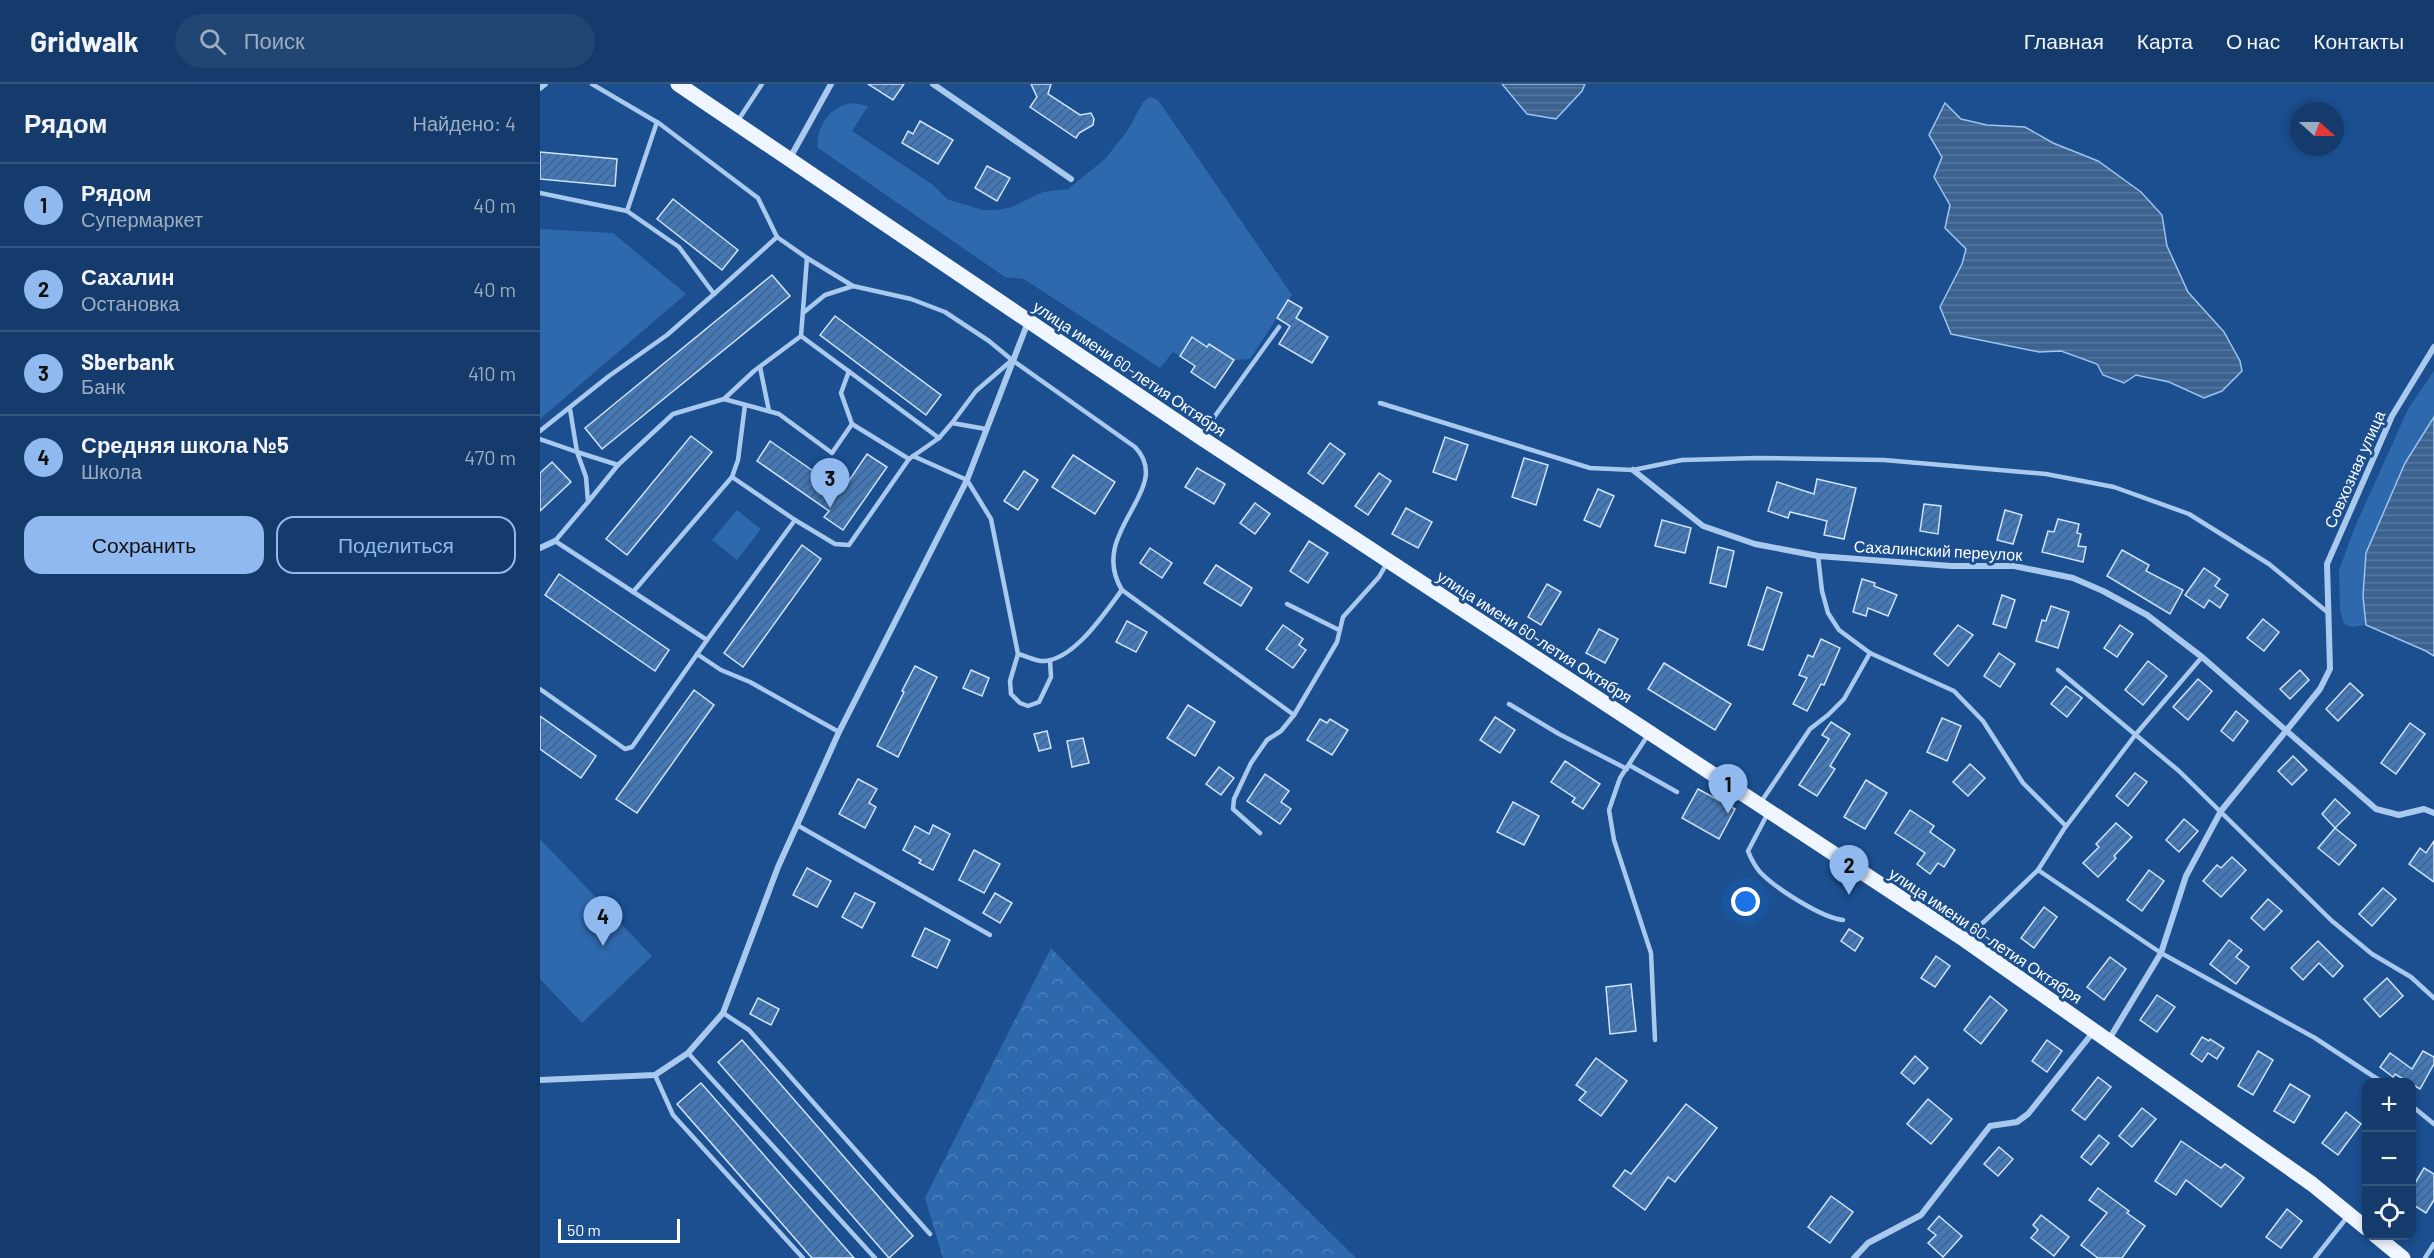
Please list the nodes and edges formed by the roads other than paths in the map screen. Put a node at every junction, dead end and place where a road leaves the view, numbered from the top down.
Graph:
1 (544, 84) edge
2 (592, 84) edge
3 (678, 84) edge
4 (762, 84) edge
5 (831, 84) edge
6 (933, 84) edge
7 (540, 88) edge
8 (657, 123) junction
9 (735, 124) junction
10 (789, 161) junction
11 (1071, 179) dead end
12 (540, 193) edge
13 (627, 211) junction
14 (777, 237) junction
15 (807, 258) junction
16 (853, 286) junction
17 (714, 294) junction
18 (802, 313) junction
19 (1028, 321) junction
20 (1280, 327) dead end
21 (801, 336) junction
22 (2434, 347) edge
23 (1012, 360) junction
24 (760, 367) junction
25 (849, 371) junction
26 (724, 399) junction
27 (1380, 403) dead end
28 (745, 405) junction
29 (570, 409) junction
30 (769, 411) junction
31 (952, 423) junction
32 (852, 424) junction
33 (986, 429) junction
34 (540, 431) edge
35 (1200, 437) junction
36 (939, 438) junction
37 (540, 439) edge
38 (577, 452) junction
39 (911, 457) junction
40 (618, 465) junction
41 (1633, 470) junction
42 (732, 477) junction
43 (967, 480) junction
44 (588, 502) junction
45 (795, 520) junction
46 (555, 541) junction
47 (540, 548) edge
48 (1818, 555) junction
49 (1388, 561) junction
50 (1122, 590) junction
51 (633, 592) junction
52 (1287, 604) dead end
53 (2326, 611) junction
54 (1339, 630) junction
55 (706, 640) junction
56 (1870, 653) junction
57 (697, 654) junction
58 (1018, 654) junction
59 (2202, 657) junction
60 (1050, 660) junction
61 (2058, 670) dead end
62 (540, 689) edge
63 (1509, 704) dead end
64 (1294, 715) junction
65 (2285, 730) junction
66 (839, 732) junction
67 (1650, 733) junction
68 (2136, 734) junction
69 (1628, 767) junction
70 (1677, 792) dead end
71 (1764, 808) junction
72 (2221, 811) junction
73 (2434, 813) edge
74 (797, 825) junction
75 (2066, 826) junction
76 (1260, 833) dead end
77 (2038, 870) junction
78 (1843, 920) dead end
79 (990, 935) dead end
80 (1965, 940) junction
81 (2162, 952) junction
82 (2434, 998) edge
83 (723, 1013) junction
84 (2094, 1031) junction
85 (1655, 1040) dead end
86 (2107, 1041) junction
87 (688, 1053) junction
88 (655, 1076) junction
89 (2375, 1078) edge
90 (540, 1080) edge
91 (2416, 1109) edge
92 (2434, 1124) edge
93 (2350, 1214) junction
94 (2362, 1224) edge
95 (930, 1234) dead end
96 (2381, 1240) edge
97 (2434, 1244) edge
98 (803, 1258) edge
99 (875, 1258) edge
100 (1854, 1258) edge
101 (2315, 1258) edge
102 (2403, 1258) edge
103 (2425, 1258) edge

1 - 7 street
2 - 8 lane
3 - 9 main road, улица имени 60-летия Октября
4 - 9 lane
5 - 10 street
6 - 11 street
8 - 13 lane
8 - 14 lane
9 - 10 main road, улица имени 60-летия Октября
10 - 19 main road, улица имени 60-летия Октября
12 - 13 lane
13 - 17 lane
14 - 15 lane
14 - 17 lane
15 - 16 lane
15 - 18 lane
16 - 18 lane
16 - 23 lane
17 - 29 lane
18 - 21 lane
19 - 23 street
19 - 35 main road, улица имени 60-летия Октября
20 - 35 lane
21 - 24 lane
21 - 25 lane
22 - 53 street, Совхозная улица
23 - 31 lane
23 - 33 street
23 - 50 lane
24 - 26 lane
24 - 30 lane
25 - 32 lane
25 - 36 lane
26 - 28 lane
26 - 40 lane
27 - 41 lane
28 - 30 lane
28 - 42 lane
29 - 34 lane
29 - 38 lane
30 - 32 lane
31 - 33 lane
31 - 36 lane
32 - 39 lane
33 - 43 street
35 - 49 main road, улица имени 60-летия Октября
36 - 39 lane
37 - 38 lane
38 - 40 lane
38 - 44 lane
39 - 43 lane
39 - 45 lane
40 - 44 lane
41 - 48 street, Сахалинский переулок
41 - 53 lane
42 - 45 lane
42 - 51 lane
43 - 58 lane
43 - 66 street
44 - 46 lane
45 - 55 lane
46 - 47 street
46 - 51 lane
48 - 56 lane
48 - 59 street, Сахалинский переулок
49 - 54 lane
49 - 67 main road, улица имени 60-летия Октября
50 - 60 lane
50 - 64 lane
51 - 55 lane
52 - 54 lane
53 - 65 street, Совхозная улица
54 - 64 lane
55 - 57 lane
56 - 71 lane
56 - 75 lane
57 - 62 lane
57 - 66 lane
58 - 60 lane
58 - 60 lane
59 - 65 street, Сахалинский переулок
59 - 68 lane
61 - 68 lane
63 - 69 lane
64 - 76 lane
65 - 72 street, Совхозная улица
65 - 73 street, Сахалинский переулок
66 - 74 street
67 - 69 lane
67 - 71 main road, улица имени 60-летия Октября
68 - 72 lane
68 - 75 lane
69 - 70 lane
69 - 85 lane
71 - 78 lane
71 - 80 main road, улица имени 60-летия Октября
72 - 81 street, Совхозная улица
72 - 82 lane
74 - 79 lane
74 - 83 street
75 - 77 lane
77 - 80 lane
77 - 81 lane
80 - 84 main road, улица имени 60-летия Октября
81 - 86 street, Совхозная улица
81 - 89 lane
83 - 87 street
83 - 95 lane
84 - 86 main road, улица имени 60-летия Октября
84 - 100 street
86 - 93 main road, улица имени 60-летия Октября
87 - 88 street
87 - 99 lane
88 - 90 street
88 - 98 lane
91 - 92 lane
93 - 94 main road, улица имени 60-летия Октября
93 - 101 lane
96 - 102 main road
97 - 103 lane

